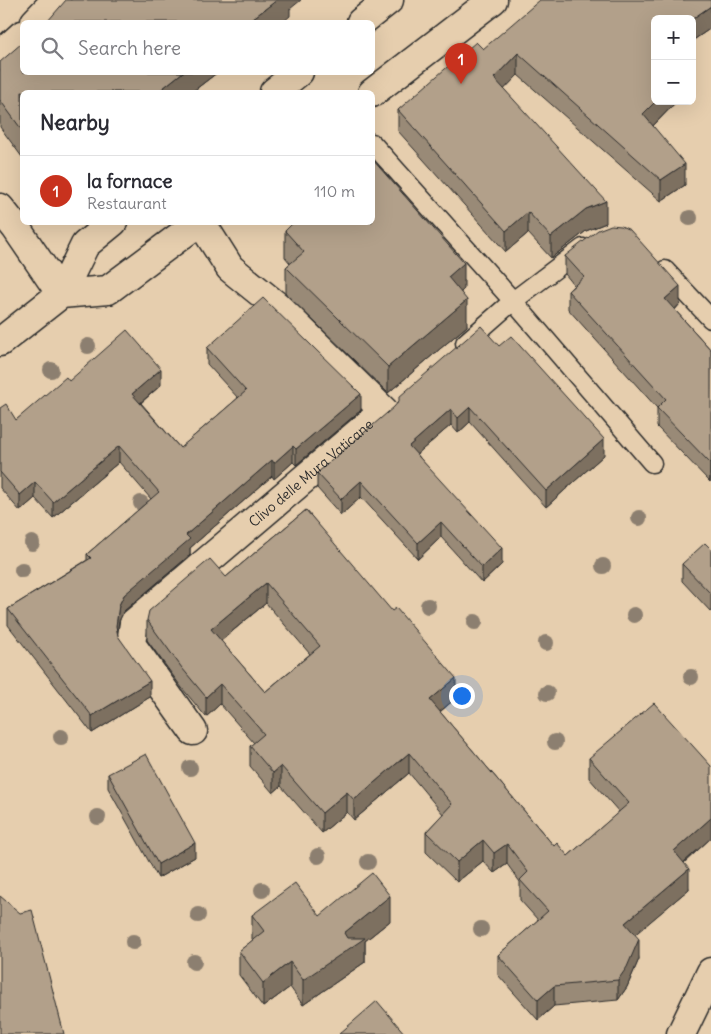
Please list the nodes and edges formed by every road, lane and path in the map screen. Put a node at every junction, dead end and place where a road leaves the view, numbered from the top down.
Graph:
1 (56, 0) edge
2 (389, 0) edge
3 (493, 0) edge
4 (37, 20) edge
5 (364, 20) edge
6 (20, 37) edge
7 (0, 55) edge
8 (295, 75) edge
9 (276, 90) edge
10 (375, 91) edge
11 (375, 146) edge
12 (0, 208) edge
13 (109, 225) edge
14 (196, 225) edge
15 (202, 225) edge
16 (593, 239) edge
17 (653, 256) edge
18 (62, 294) junction
19 (512, 301) junction
20 (711, 319) edge
21 (0, 342) edge
22 (449, 356) edge
23 (652, 463) dead end
24 (193, 731) dead end
25 (711, 972) edge
26 (681, 1034) edge

1 - 4 street
2 - 5 street
3 - 10 street
6 - 7 street
8 - 9 street
11 - 19 lane
12 - 18 street
13 - 18 street
14 - 18 street
15 - 24 street, Clivo delle Mura Vaticane
16 - 19 lane
17 - 20 lane
18 - 21 street
19 - 22 lane
19 - 23 lane
25 - 26 street

